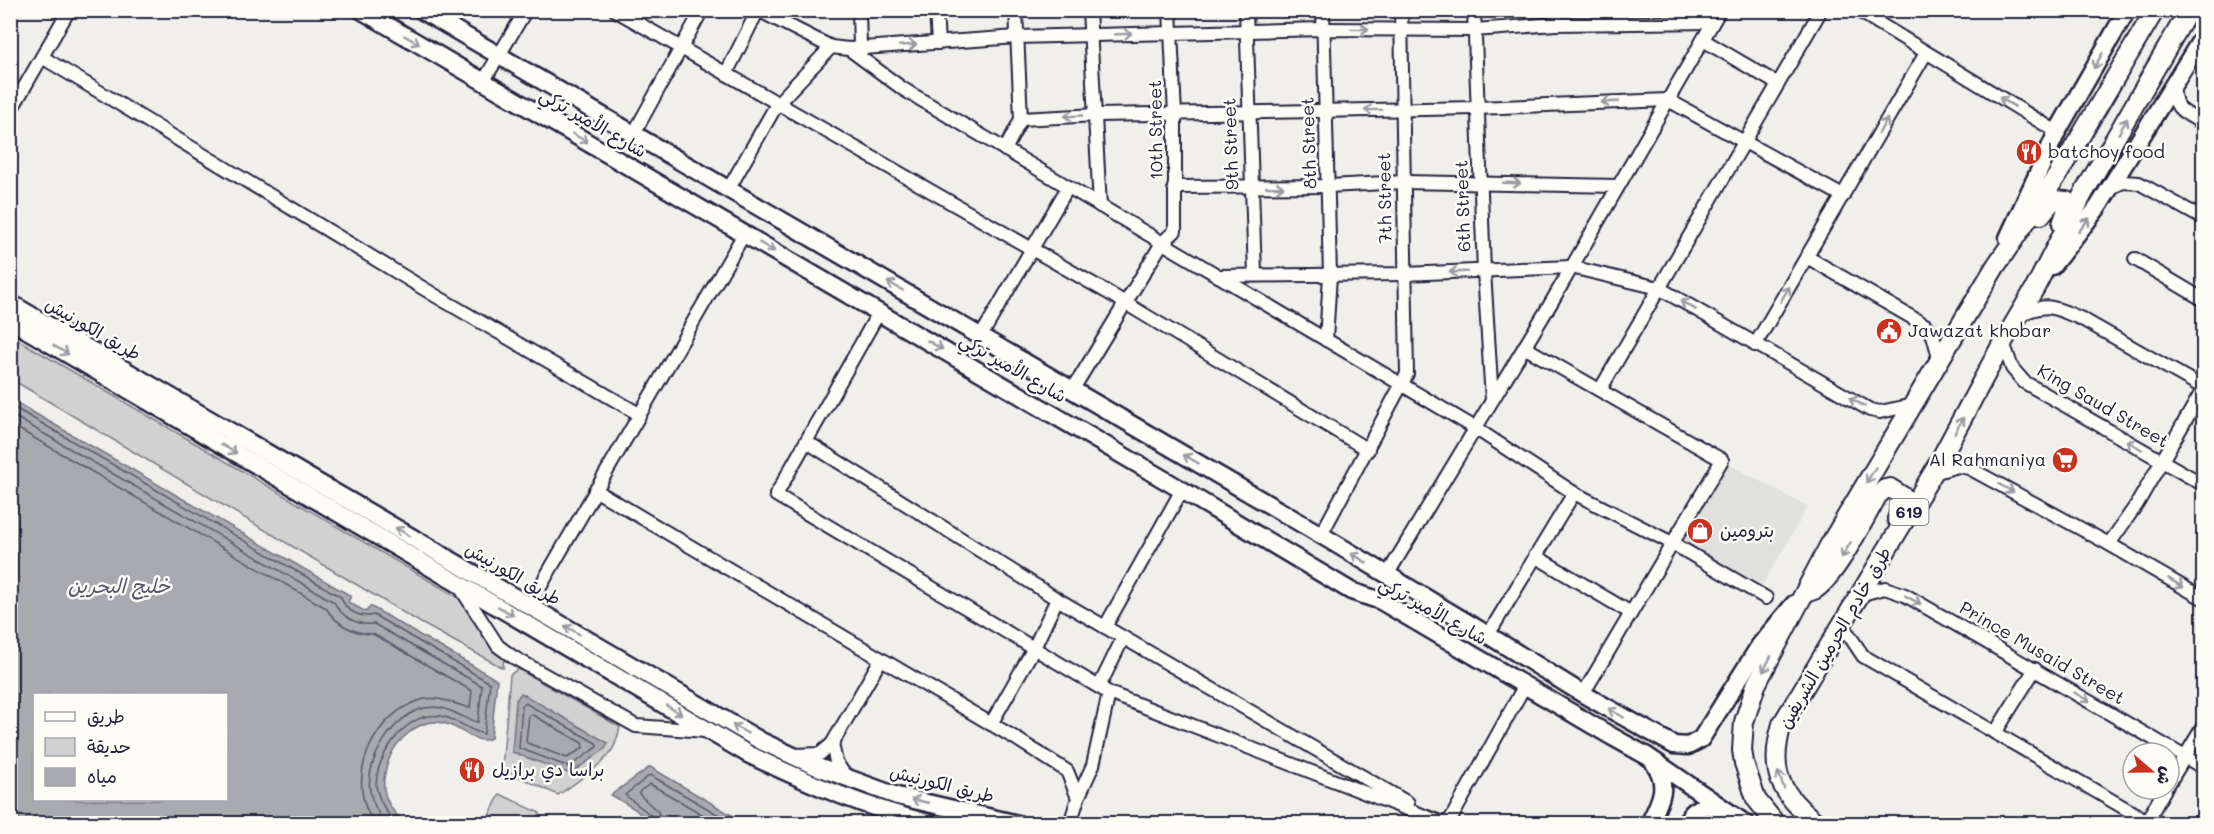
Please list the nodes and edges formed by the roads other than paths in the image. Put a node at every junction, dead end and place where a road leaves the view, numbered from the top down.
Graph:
1 (69, 10) edge
2 (361, 10) edge
3 (421, 10) edge
4 (526, 10) edge
5 (615, 10) edge
6 (702, 10) edge
7 (859, 10) edge
8 (936, 10) edge
9 (1016, 10) edge
10 (1089, 10) edge
11 (1170, 10) edge
12 (1246, 10) edge
13 (1323, 10) edge
14 (1401, 10) edge
15 (1474, 10) edge
16 (1556, 10) edge
17 (1821, 10) edge
18 (1857, 10) edge
19 (2127, 10) edge
20 (2155, 10) edge
21 (2189, 10) edge
22 (1716, 14) edge
23 (776, 15) edge
24 (443, 16) edge
25 (1557, 24) junction
26 (1323, 29) junction
27 (1402, 29) junction
28 (1474, 30) junction
29 (1246, 31) junction
30 (1171, 32) junction
31 (2204, 35) edge
32 (1091, 36) junction
33 (1017, 37) junction
34 (1703, 40) junction
35 (938, 43) junction
36 (831, 47) junction
37 (681, 49) junction
38 (855, 49) junction
39 (2198, 49) edge
40 (1926, 53) junction
41 (499, 56) junction
42 (42, 57) junction
43 (726, 74) junction
44 (483, 82) junction
45 (1778, 84) junction
46 (2175, 85) junction
47 (1668, 100) junction
48 (777, 104) junction
49 (1477, 108) junction
50 (1401, 109) junction
51 (1326, 111) junction
52 (10, 112) edge
53 (1248, 113) junction
54 (1097, 115) junction
55 (1175, 115) junction
56 (1021, 119) junction
57 (2204, 123) edge
58 (2057, 132) junction
59 (633, 135) junction
60 (1744, 142) junction
61 (1005, 150) junction
62 (1404, 182) junction
63 (1480, 183) junction
64 (1329, 186) junction
65 (1618, 186) junction
66 (1068, 187) junction
67 (1174, 187) junction
68 (1251, 187) junction
69 (2109, 189) junction
70 (728, 190) junction
71 (1843, 196) junction
72 (1100, 206) junction
73 (2204, 219) edge
74 (744, 234) junction
75 (1162, 243) junction
76 (1032, 249) junction
77 (2051, 256) junction
78 (1807, 257) junction
79 (2139, 261) dead end
80 (1571, 267) junction
81 (1995, 267) junction
82 (1484, 271) junction
83 (1404, 274) junction
84 (1255, 275) junction
85 (1330, 275) junction
86 (1218, 276) junction
87 (1659, 288) junction
88 (2035, 288) junction
89 (2204, 300) edge
90 (10, 303) edge
91 (1125, 303) junction
92 (879, 312) junction
93 (2019, 316) junction
94 (10, 320) edge
95 (981, 336) junction
96 (1326, 340) junction
97 (2003, 342) junction
98 (1755, 345) junction
99 (1524, 347) junction
100 (1940, 361) junction
101 (1926, 383) junction
102 (1403, 385) junction
103 (2204, 388) edge
104 (1073, 389) junction
105 (1600, 390) junction
106 (1492, 400) junction
107 (1913, 405) junction
108 (639, 414) junction
109 (1475, 428) junction
110 (807, 442) junction
111 (1368, 450) junction
112 (2162, 461) junction
113 (1933, 473) junction
114 (2204, 484) edge
115 (595, 490) junction
116 (1182, 490) junction
117 (1574, 493) junction
118 (1321, 535) junction
119 (1672, 543) junction
120 (2109, 544) junction
121 (1535, 556) junction
122 (1390, 577) junction
123 (1868, 579) junction
124 (458, 583) junction
125 (1803, 593) junction
126 (1858, 595) junction
127 (1057, 598) junction
128 (1766, 598) dead end
129 (2204, 599) edge
130 (1381, 601) junction
131 (529, 606) junction
132 (1631, 613) junction
133 (1841, 623) junction
134 (1105, 627) junction
135 (1488, 635) junction
136 (1124, 638) junction
137 (1034, 648) junction
138 (881, 658) junction
139 (2035, 669) junction
140 (1524, 685) junction
141 (1104, 690) junction
142 (1583, 694) junction
143 (991, 724) junction
144 (2204, 725) edge
145 (709, 731) junction
146 (1995, 733) junction
147 (832, 744) junction
148 (792, 755) junction
149 (1647, 756) junction
150 (2184, 757) junction
151 (2181, 762) edge
152 (2204, 768) edge
153 (846, 777) junction
154 (1078, 798) junction
155 (2159, 801) edge
156 (1740, 819) edge
157 (1440, 822) junction
158 (933, 824) edge
159 (1018, 824) edge
160 (1070, 824) edge
161 (1649, 824) edge
162 (1685, 824) edge
163 (1776, 824) edge
164 (1818, 824) edge

1 - 42 street
2 -> 44 main road, شارع الأمير تركي
3 - 24 main road, شارع الأمير تركي
4 - 41 street
5 - 37 street
6 - 37 street
7 - 38 street
8 - 35 street
9 - 33 street
10 - 32 street
11 - 30 street, 10th Street
12 - 29 street, 9th Street
13 - 26 street, 8th Street
14 - 27 street, 7th Street
15 - 28 street, 6th Street
16 - 25 street
17 - 45 street
18 - 40 street
19 -> 58 main road
20 - 81 highway
77 -> 21 highway, طرق خادم الحرمين الشريفين / 619
22 - 25 street
22 - 34 street
23 - 36 street
23 - 43 street
24 - 41 main road, شارع الأمير تركي
25 - 28 street
26 -> 27 street
26 - 29 street
26 - 51 street, 8th Street
27 - 28 street
27 - 50 street, 7th Street
28 - 49 street, 6th Street
29 - 30 street
29 - 53 street, 9th Street
32 -> 30 street
30 - 55 street, 10th Street
31 - 39 main road
32 - 33 street
32 - 54 street
33 - 35 street
33 - 56 street
34 - 45 street
34 - 47 street
38 -> 35 street
36 - 38 street
36 - 48 street
37 - 43 street
37 - 59 street
38 - 61 street
39 - 46 main road
58 -> 40 street
71 -> 40 street
41 - 44 street
41 - 59 main road, شارع الأمير تركي
42 - 52 street
42 - 108 street
43 - 48 street
44 -> 74 main road, شارع الأمير تركي
45 - 60 street
46 - 57 street
46 - 69 main road
47 -> 49 street
47 - 60 street
47 - 65 street
48 - 70 street
48 - 76 street
49 - 50 street
49 - 63 street, 6th Street
50 -> 51 street
50 - 62 street, 7th Street
51 - 53 street
51 - 64 street, 8th Street
53 - 55 street
53 - 68 street, 9th Street
54 - 55 street
54 -> 56 street
54 - 72 street
55 - 67 street, 10th Street
56 - 61 street
58 - 81 main road
59 - 70 main road, شارع الأمير تركي
60 - 71 street
60 - 87 street
61 - 66 street
62 - 63 street
62 - 64 street
62 - 83 street, 7th Street
63 -> 65 street
63 - 82 street, 6th Street
68 -> 64 street
64 - 85 street, 8th Street
65 - 80 street
66 - 72 street
66 - 76 street
67 - 68 street
67 - 75 street, 10th Street
68 - 84 street, 9th Street
69 - 73 street
88 -> 69 main road
95 -> 70 main road, شارع الأمير تركي
71 - 78 street
72 - 75 street
74 -> 92 main road, شارع الأمير تركي
74 - 108 street
75 - 86 street
75 - 91 street, 10th Street
76 - 91 street
76 - 95 street
77 - 88 highway, طرق خادم الحرمين الشريفين / 619
77 - 101 highway
98 -> 78 street
78 - 100 street
79 - 89 street
80 - 82 street
80 - 87 street
80 - 99 street
81 - 100 highway
82 -> 83 street
82 - 106 street, 6th Street
83 - 85 street
83 - 102 street, 7th Street
84 - 85 street
84 - 86 street
85 - 96 street, 8th Street
86 - 96 street
98 -> 87 street
87 - 105 street
88 - 93 highway, طرق خادم الحرمين الشريفين / 619
131 -> 90 main road, طريق الكورنيش
91 - 104 street, 10th Street
91 - 111 street
92 - 110 street
92 -> 116 main road, شارع الأمير تركي
93 - 97 highway, طرق خادم الحرمين الشريفين / 619
93 - 103 street
94 -> 124 main road, طريق الكورنيش
95 - 104 main road, شارع الأمير تركي
96 - 102 street
112 -> 97 street, King Saud Street
113 -> 97 highway, طرق خادم الحرمين الشريفين / 619
107 -> 98 street
99 - 105 street
99 - 106 street
100 - 101 highway
101 - 107 highway
102 - 109 street
102 - 111 street
103 - 112 street
118 -> 104 main road, شارع الأمير تركي
105 - 119 street
106 - 109 street
107 -> 125 highway
108 - 115 street
109 - 117 street
109 - 122 street
110 - 127 street
110 - 137 street
111 - 118 street
112 - 114 street, King Saud Street
112 - 120 street
113 -> 120 street
113 - 123 highway, طرق خادم الحرمين الشريفين / 619
115 - 131 street
115 - 138 street
116 - 130 main road, شارع الأمير تركي
116 - 134 street
117 - 119 street
117 - 121 street
122 -> 118 main road, شارع الأمير تركي
119 - 128 street
119 - 132 street
120 -> 129 street
121 - 132 street
121 - 135 street
122 - 130 main road
122 - 135 main road, شارع الأمير تركي
123 -> 125 highway
123 - 126 highway, طرق خادم الحرمين الشريفين / 619
124 -> 145 main road, طريق الكورنيش
124 - 145 street
125 -> 142 main road, شارع الأمير تركي
125 -> 163 highway
126 - 133 highway, طرق خادم الحرمين الشريفين / 619
126 -> 139 street, Prince Musaid Street
127 - 134 street
127 - 137 street
130 - 140 main road, شارع الأمير تركي
148 -> 131 main road, طريق الكورنيش
132 - 142 street
133 - 146 street
164 -> 133 highway, طرق خادم الحرمين الشريفين / 619
134 - 136 street
135 - 142 main road, شارع الأمير تركي
136 - 141 street
136 - 157 street
137 - 141 street
137 - 143 street
138 - 143 street
138 - 147 street
139 - 146 street
139 -> 150 street, Prince Musaid Street
140 - 149 main road, شارع الأمير تركي
140 - 157 street
141 - 154 street
141 - 157 street
143 - 154 street
144 - 150 street
145 - 158 main road, طريق الكورنيش
146 - 155 street
147 - 148 street
147 - 153 street
148 - 153 main road, طريق الكورنيش
149 - 156 main road, شارع الأمير تركي
149 - 161 main road
150 - 151 street
150 - 152 street, Prince Musaid Street
159 -> 153 main road, طريق الكورنيش
154 - 160 street
156 - 162 main road

